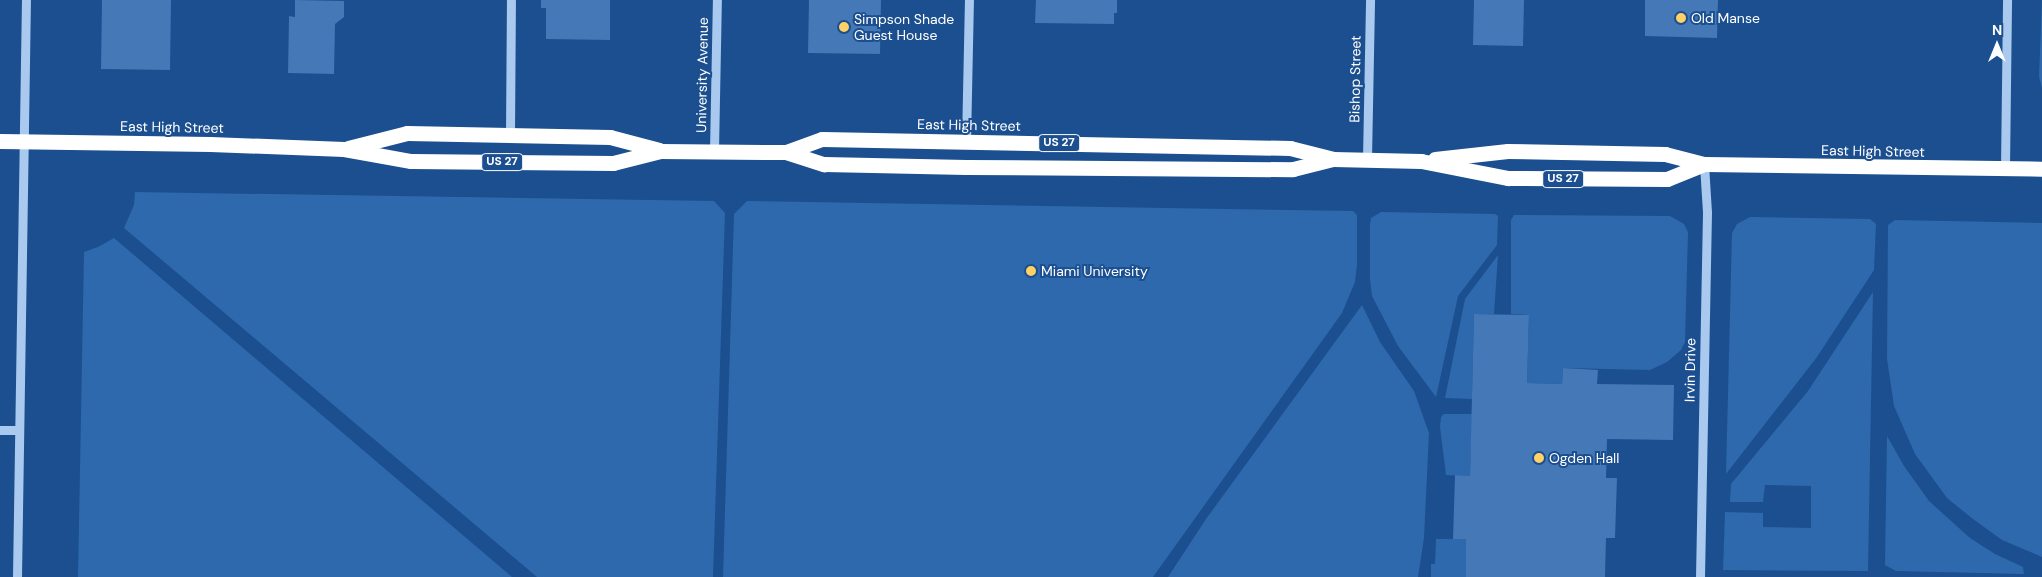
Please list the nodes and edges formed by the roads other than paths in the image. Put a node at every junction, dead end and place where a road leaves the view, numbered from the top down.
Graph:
1 (26, 0) edge
2 (511, 0) edge
3 (717, 0) edge
4 (969, 0) edge
5 (1370, 0) edge
6 (2007, 0) edge
7 (510, 135) junction
8 (0, 141) edge
9 (24, 141) junction
10 (966, 141) junction
11 (344, 149) junction
12 (660, 151) junction
13 (714, 151) junction
14 (786, 152) junction
15 (1333, 159) junction
16 (1367, 159) junction
17 (1421, 161) junction
18 (1704, 164) junction
19 (2005, 168) junction
20 (2042, 169) edge
21 (0, 430) edge
22 (19, 430) junction
23 (17, 577) edge
24 (1700, 577) edge

1 - 9 street
2 - 7 street
3 - 13 street, University Avenue
4 - 10 street
5 - 16 street, Bishop Street
6 - 19 street
7 - 11 highway, East High Street / US 27
7 - 12 highway, East High Street / US 27
8 - 9 highway, East High Street / US 27
9 - 11 highway, East High Street / US 27
9 - 22 street
10 - 14 highway, East High Street / US 27
10 - 15 highway, East High Street / US 27
11 - 12 highway, East High Street / US 27
12 - 13 highway, East High Street / US 27
13 - 14 highway, East High Street / US 27
14 - 15 highway, East High Street / US 27
15 - 16 highway, East High Street / US 27
16 - 17 highway, East High Street / US 27
17 - 18 highway, East High Street / US 27
17 - 18 highway, East High Street / US 27
18 - 19 highway, East High Street / US 27
18 - 24 street, Irvin Drive
19 - 20 highway, East High Street / US 27
21 - 22 street
22 - 23 street

